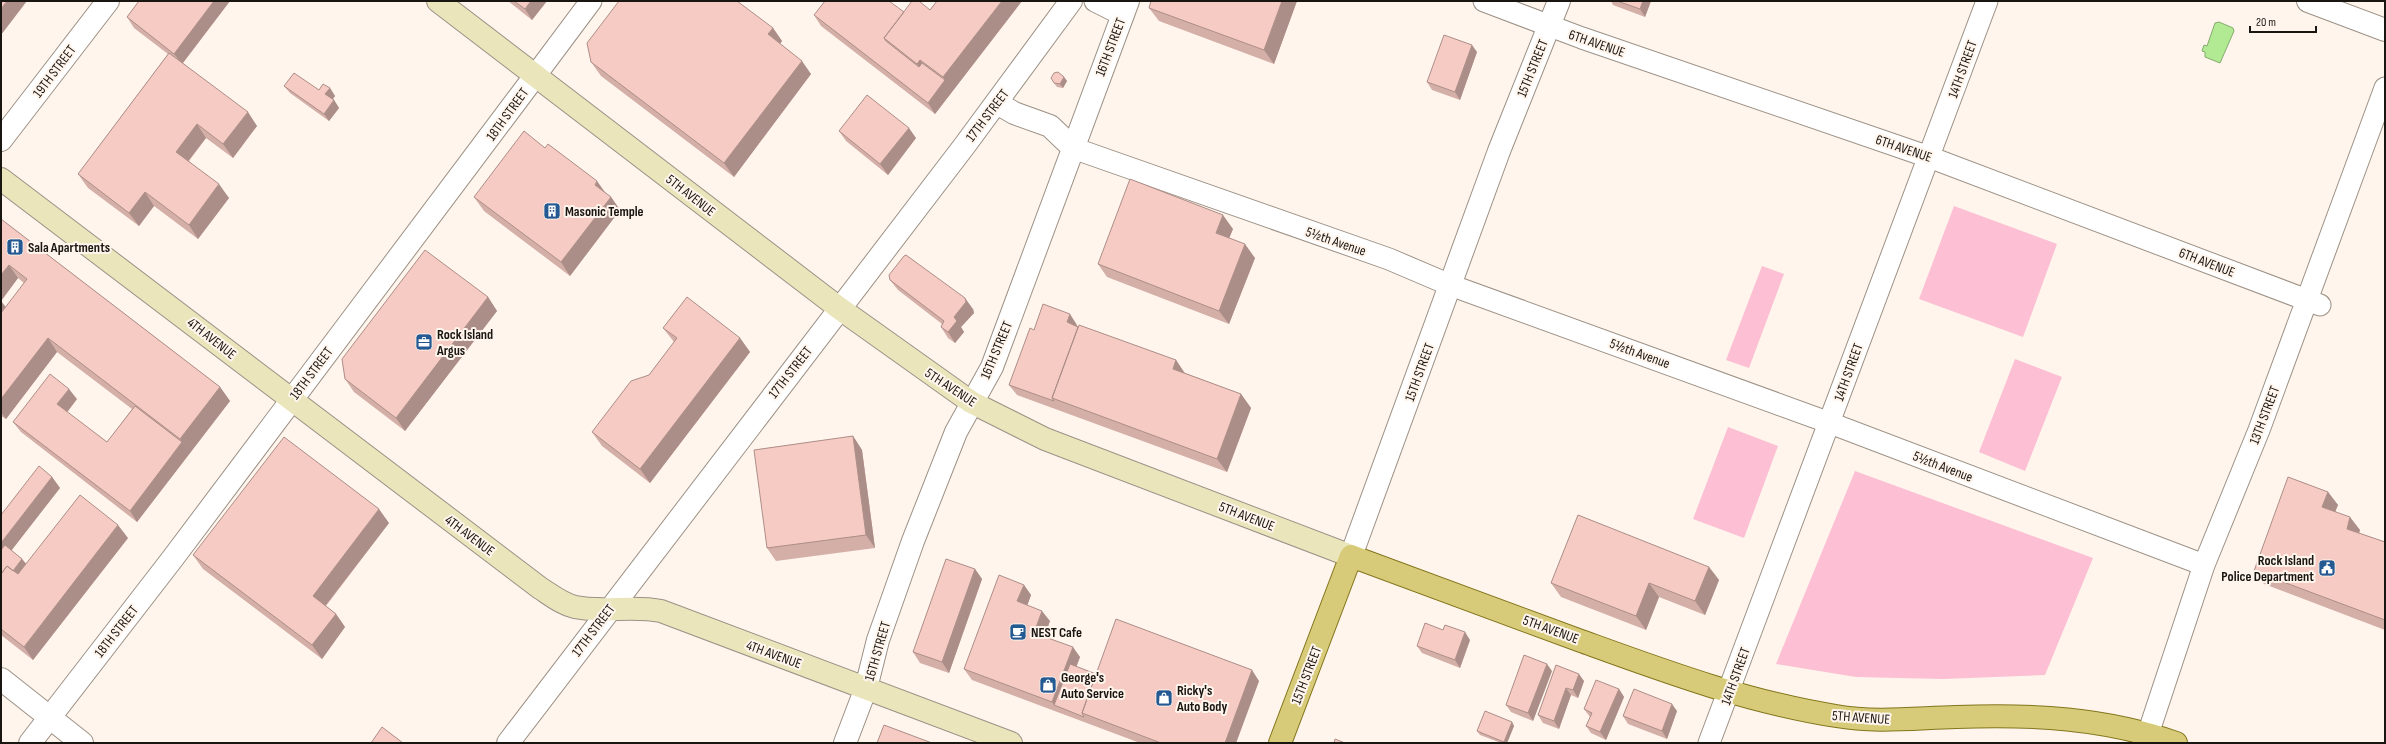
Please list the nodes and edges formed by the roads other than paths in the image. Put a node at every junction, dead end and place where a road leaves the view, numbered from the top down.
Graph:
1 (108, 1) edge
2 (438, 1) edge
3 (591, 1) edge
4 (1071, 1) edge
5 (1095, 1) edge
6 (1484, 1) edge
7 (1559, 1) edge
8 (1987, 1) edge
9 (2308, 1) edge
10 (1126, 8) edge
11 (1549, 27) junction
12 (2385, 30) edge
13 (535, 76) junction
14 (2385, 88) edge
15 (997, 103) junction
16 (1, 140) edge
17 (1072, 148) junction
18 (1929, 156) junction
19 (1, 179) edge
20 (1450, 285) junction
21 (2313, 302) junction
22 (839, 308) junction
23 (291, 399) junction
24 (971, 402) junction
25 (1830, 423) junction
26 (1351, 556) junction
27 (2204, 565) junction
28 (609, 608) junction
29 (1, 679) edge
30 (866, 688) junction
31 (1729, 692) junction
32 (49, 718) junction
33 (2146, 738) edge
34 (30, 743) edge
35 (82, 743) edge
36 (508, 743) edge
37 (845, 743) edge
38 (1011, 743) edge
39 (1280, 743) edge
40 (1709, 743) edge
41 (2176, 743) edge

1 - 16 street, 19TH STREET
2 - 13 main road, 5TH AVENUE
3 - 13 street, 18TH STREET
4 - 15 street, 17TH STREET
5 - 10 street
6 - 11 street, 6TH AVENUE
7 - 11 street, 15TH STREET
8 - 18 street, 14TH STREET
9 - 12 street
10 - 17 street, 16TH STREET
11 - 18 street, 6TH AVENUE
11 - 20 street, 15TH STREET
13 - 22 main road, 5TH AVENUE
13 - 23 street, 18TH STREET
14 - 21 street, 13TH STREET
15 - 17 street
15 - 22 street, 17TH STREET
17 - 20 street, 5½th Avenue
17 - 24 street, 16TH STREET
18 - 21 street, 6TH AVENUE
18 - 25 street, 14TH STREET
19 - 23 main road, 4TH AVENUE
20 - 25 street, 5½th Avenue
20 - 26 street, 15TH STREET
21 - 27 street, 13TH STREET
22 - 24 main road, 5TH AVENUE
22 - 28 street, 17TH STREET
23 - 28 main road, 4TH AVENUE
23 - 32 street, 18TH STREET
24 - 26 main road, 5TH AVENUE
24 - 30 street, 16TH STREET
25 - 27 street, 5½th Avenue
25 - 31 street, 14TH STREET
26 - 31 main road, 5TH AVENUE
26 - 39 main road, 15TH STREET
27 - 33 street, 13TH STREET
28 - 30 main road, 4TH AVENUE
28 - 36 street, 17TH STREET
29 - 32 street
30 - 37 street, 16TH STREET
30 - 38 main road, 4TH AVENUE
31 - 33 main road, 5TH AVENUE
31 - 40 street, 14TH STREET
32 - 34 street, 18TH STREET
32 - 35 street
33 - 41 main road, 5TH AVENUE

